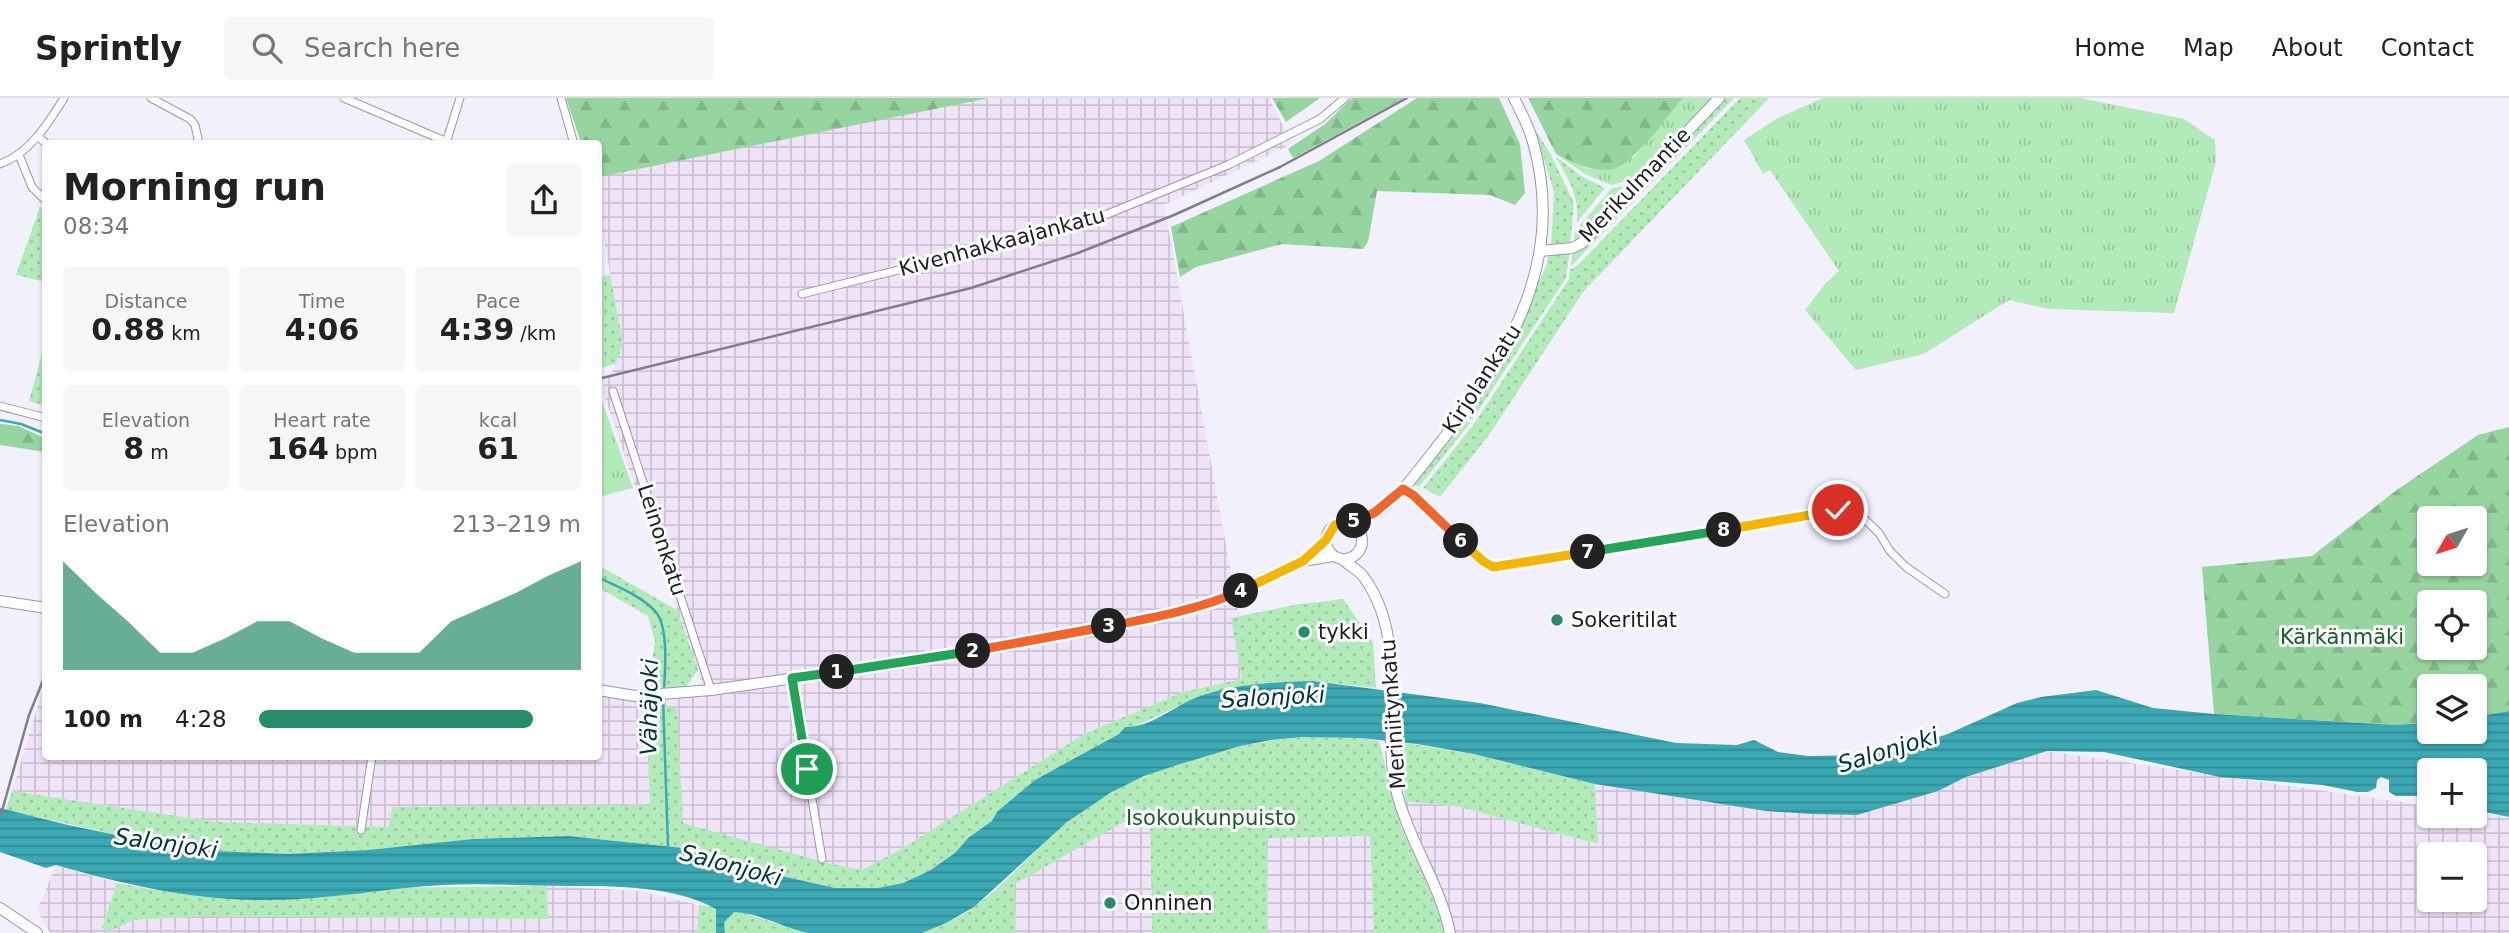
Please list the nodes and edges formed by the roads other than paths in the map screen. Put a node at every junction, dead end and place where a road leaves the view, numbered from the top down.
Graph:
1 (64, 98) edge
2 (151, 98) edge
3 (344, 98) edge
4 (460, 98) edge
5 (561, 98) edge
6 (1345, 98) edge
7 (1514, 98) edge
8 (1719, 98) edge
9 (37, 137) junction
10 (42, 140) edge
11 (198, 140) edge
12 (441, 140) edge
13 (447, 140) edge
14 (573, 140) edge
15 (19, 155) junction
16 (0, 164) edge
17 (42, 197) edge
18 (1540, 251) junction
19 (802, 294) dead end
20 (613, 391) dead end
21 (0, 406) edge
22 (42, 415) edge
23 (1403, 489) junction
24 (1374, 513) junction
25 (1350, 523) junction
26 (1326, 540) junction
27 (1360, 542) junction
28 (1338, 558) junction
29 (1303, 561) junction
30 (1362, 574) junction
31 (1945, 594) dead end
32 (0, 601) edge
33 (42, 607) edge
34 (792, 678) junction
35 (711, 690) junction
36 (602, 691) edge
37 (371, 760) edge
38 (361, 830) dead end
39 (822, 859) dead end
40 (0, 908) edge
41 (37, 933) edge
42 (1450, 933) edge

1 - 9 street
2 - 11 street
3 - 12 street
4 - 13 street
5 - 14 street
6 - 19 street, Kivenhakkaajankatu
7 - 18 street, Kirjolankatu
8 - 18 street, Merikulmantie
9 - 10 street
9 - 15 street
15 - 16 street
15 - 17 street
18 - 23 street, Kirjolankatu
20 - 35 street, Leinonkatu
21 - 22 street
23 - 24 street, Kirjolankatu
23 - 31 street
24 - 25 street, Kirjolankatu
24 - 27 street, Kirjolankatu
25 - 26 street
25 - 27 street
26 - 28 street
26 - 29 street
27 - 28 street
27 - 30 street, Meriniitynkatu
28 - 29 street
28 - 30 street, Meriniitynkatu
29 - 34 street
30 - 42 street, Meriniitynkatu
32 - 33 street
34 - 35 street
34 - 39 street
35 - 36 street
37 - 38 street
40 - 41 street

